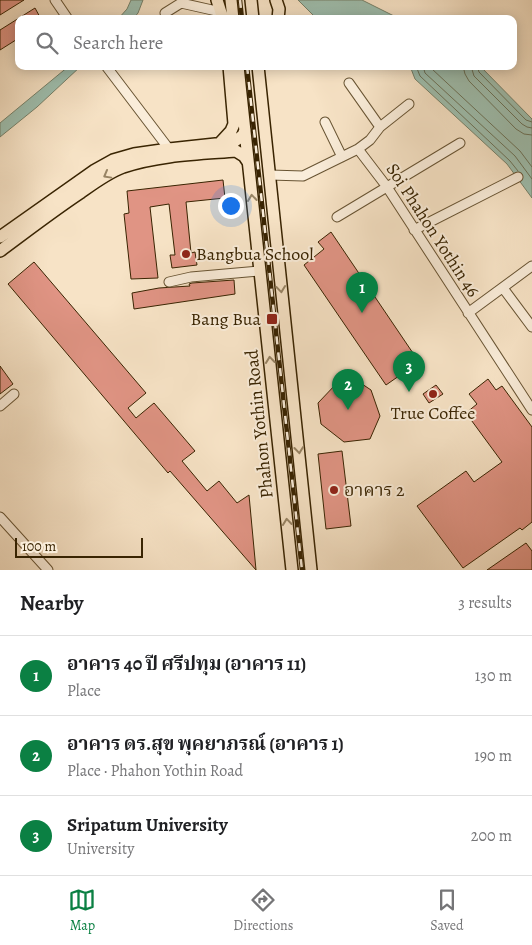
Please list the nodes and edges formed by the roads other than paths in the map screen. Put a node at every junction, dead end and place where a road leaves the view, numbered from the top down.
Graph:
1 (55, 0) edge
2 (217, 0) edge
3 (231, 0) edge
4 (251, 0) edge
5 (276, 0) edge
6 (165, 13) dead end
7 (65, 15) edge
8 (222, 15) edge
9 (233, 15) edge
10 (253, 15) edge
11 (278, 15) edge
12 (109, 70) edge
13 (229, 70) edge
14 (238, 70) edge
15 (258, 70) edge
16 (266, 70) edge
17 (349, 84) dead end
18 (409, 104) dead end
19 (326, 122) dead end
20 (380, 127) junction
21 (245, 130) junction
22 (460, 143) dead end
23 (219, 144) junction
24 (358, 149) junction
25 (170, 153) junction
26 (156, 155) junction
27 (342, 157) junction
28 (268, 161) junction
29 (248, 164) junction
30 (270, 175) junction
31 (518, 177) dead end
32 (388, 187) junction
33 (337, 217) dead end
34 (414, 230) junction
35 (0, 237) edge
36 (0, 251) edge
37 (532, 266) edge
38 (260, 272) junction
39 (169, 282) dead end
40 (503, 288) junction
41 (468, 313) junction
42 (532, 327) edge
43 (14, 394) dead end
44 (0, 406) edge
45 (532, 410) edge
46 (0, 518) edge
47 (311, 569) edge
48 (48, 570) edge
49 (292, 570) edge
50 (298, 570) edge

1 - 7 street
2 - 8 main road
3 - 9 main road
4 - 10 main road
5 - 11 main road
6 - 8 street
12 - 25 street
13 - 23 main road
14 - 21 main road, Phahon Yothin Road
15 - 28 main road, Phahon Yothin Road
16 - 28 main road
17 - 20 street
18 - 20 street
19 - 27 street
20 - 24 street
21 - 23 main road
21 - 29 main road, Phahon Yothin Road
22 - 32 street
23 - 25 main road
24 - 27 street
24 - 32 street, Soi Phahon Yothin 46
25 - 26 main road
25 - 29 main road
26 - 35 main road
26 -> 36 main road
27 - 30 street
28 - 30 main road, Phahon Yothin Road
38 -> 29 main road, Phahon Yothin Road
30 -> 47 main road, Phahon Yothin Road
31 - 34 street
32 - 33 street
32 - 34 street, Soi Phahon Yothin 46
34 - 41 street, Soi Phahon Yothin 46
37 - 40 street
38 - 39 street
49 -> 38 main road, Phahon Yothin Road
40 - 41 street
40 - 42 street
41 - 45 street, Soi Phahon Yothin 46
43 - 44 street
46 - 48 street
47 - 50 main road

